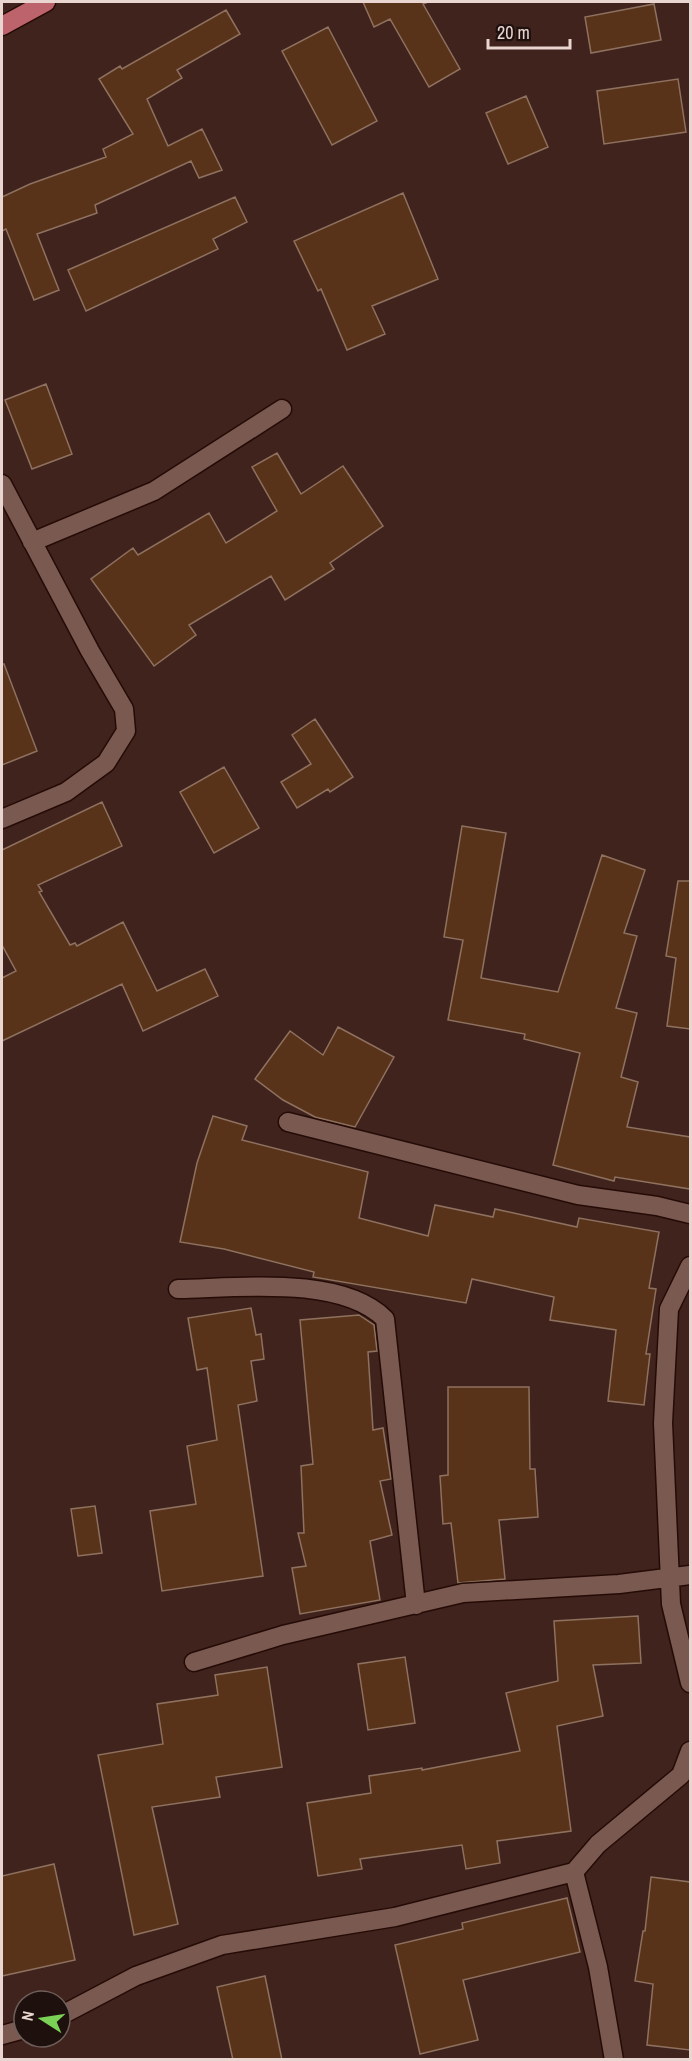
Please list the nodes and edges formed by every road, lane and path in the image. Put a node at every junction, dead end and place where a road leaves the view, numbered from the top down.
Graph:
1 (46, 2) edge
2 (2, 26) edge
3 (282, 410) dead end
4 (2, 484) edge
5 (32, 542) junction
6 (2, 819) edge
7 (288, 1122) dead end
8 (690, 1214) edge
9 (690, 1266) edge
10 (178, 1289) dead end
11 (690, 1575) edge
12 (669, 1577) junction
13 (416, 1605) junction
14 (194, 1662) dead end
15 (690, 1683) edge
16 (690, 1751) edge
17 (573, 1872) junction
18 (72, 2010) edge
19 (614, 2060) edge

1 - 2 main road
3 - 5 street
4 - 5 street
5 - 6 street
7 - 8 street
9 - 12 street
10 - 13 street
11 - 12 street
12 - 13 street
12 - 15 street
13 - 14 street
16 - 17 street
17 - 18 street
17 - 19 street

